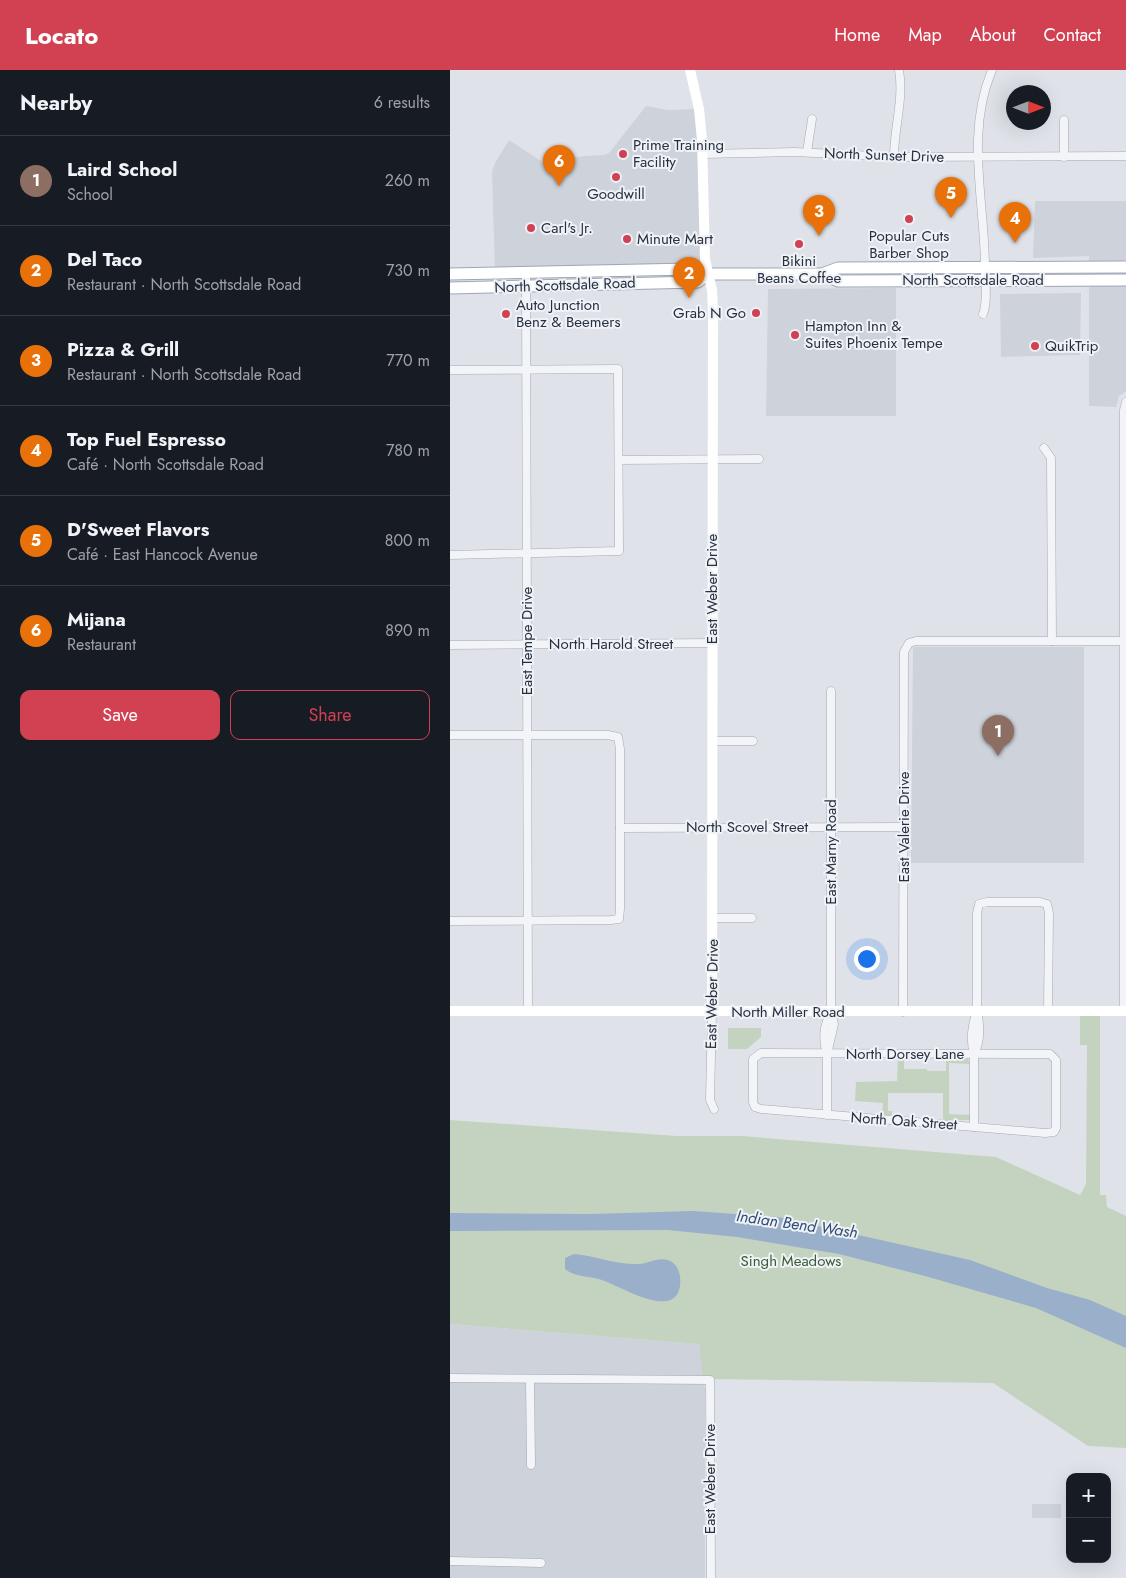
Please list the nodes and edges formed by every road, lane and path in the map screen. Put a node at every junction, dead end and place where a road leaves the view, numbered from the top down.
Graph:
1 (690, 70) edge
2 (899, 70) edge
3 (992, 70) edge
4 (812, 119) dead end
5 (1064, 120) dead end
6 (807, 152) junction
7 (703, 154) junction
8 (1126, 156) edge
9 (894, 157) junction
10 (978, 157) junction
11 (1064, 157) junction
12 (985, 267) junction
13 (1126, 267) edge
14 (526, 272) junction
15 (450, 274) edge
16 (708, 274) junction
17 (822, 274) junction
18 (985, 280) junction
19 (1126, 280) edge
20 (526, 286) junction
21 (450, 288) edge
22 (983, 314) dead end
23 (526, 369) junction
24 (450, 370) edge
25 (1126, 402) edge
26 (1044, 448) dead end
27 (712, 459) junction
28 (759, 459) dead end
29 (619, 460) junction
30 (527, 554) junction
31 (450, 555) edge
32 (1052, 641) junction
33 (1125, 641) edge
34 (712, 643) junction
35 (528, 644) junction
36 (450, 645) edge
37 (831, 691) dead end
38 (1125, 717) edge
39 (450, 735) edge
40 (527, 735) junction
41 (714, 741) junction
42 (753, 741) dead end
43 (1125, 790) edge
44 (713, 827) junction
45 (904, 827) junction
46 (620, 828) junction
47 (831, 828) junction
48 (1125, 866) edge
49 (713, 918) junction
50 (752, 918) dead end
51 (450, 921) edge
52 (528, 921) junction
53 (528, 1010) junction
54 (450, 1011) edge
55 (712, 1011) junction
56 (1048, 1011) junction
57 (1125, 1011) edge
58 (831, 1012) junction
59 (903, 1012) junction
60 (977, 1012) junction
61 (827, 1054) junction
62 (974, 1054) junction
63 (755, 1107) joint
64 (714, 1109) dead end
65 (827, 1115) junction
66 (974, 1127) junction
67 (1054, 1132) joint
68 (450, 1378) edge
69 (530, 1379) junction
70 (531, 1465) dead end
71 (450, 1560) edge
72 (541, 1563) dead end
73 (710, 1578) edge

1 - 7 street, East Weber Drive
2 - 9 street
3 - 10 street
4 - 6 street
5 - 11 street
6 - 7 street, North Sunset Drive
6 - 9 street, North Sunset Drive
7 - 16 street, East Weber Drive
8 - 11 street, North Sunset Drive
9 - 10 street, North Sunset Drive
10 - 11 street, North Sunset Drive
10 - 12 street
12 - 13 main road, North Scottsdale Road
12 - 17 main road, North Scottsdale Road
12 - 18 street
14 - 15 main road, North Scottsdale Road
14 - 16 main road, North Scottsdale Road
14 - 20 street, East Tempe Drive
16 - 17 main road, North Scottsdale Road
16 - 20 main road, North Scottsdale Road
16 - 27 street, East Weber Drive
17 - 18 main road, North Scottsdale Road
18 - 19 main road, North Scottsdale Road
18 - 22 street
20 - 21 main road, North Scottsdale Road
20 - 23 street, East Tempe Drive
23 - 24 street
23 - 29 street
23 - 30 street, East Tempe Drive
25 - 33 street
26 - 32 street
27 - 28 street
27 - 29 street
27 - 34 street, East Weber Drive
29 - 30 street
30 - 31 street
30 - 35 street, East Tempe Drive
32 - 33 street
32 - 45 street, East Valerie Drive
33 - 38 street
34 - 35 street, North Harold Street
34 - 41 street, East Weber Drive
35 - 36 street, North Harold Street
35 - 40 street, East Tempe Drive
37 - 47 street, East Marny Road
38 - 43 street
39 - 40 street
40 - 46 street
40 - 52 street, East Tempe Drive
41 - 42 street
41 - 44 street, East Weber Drive
43 - 48 street
44 - 46 street, North Scovel Street
44 - 47 street, North Scovel Street
44 - 49 street, East Weber Drive
45 - 47 street, North Scovel Street
45 - 59 street, East Valerie Drive
46 - 52 street
47 - 58 street, East Marny Road
48 - 57 street
49 - 50 street
49 - 55 street, East Weber Drive
51 - 52 street
52 - 53 street, East Tempe Drive
53 - 54 street, North Miller Road
53 - 55 street, North Miller Road
55 - 58 street, North Miller Road
55 - 64 street, East Weber Drive
56 - 57 street, North Miller Road
56 - 60 street, North Miller Road
56 - 60 street
58 - 59 street, North Miller Road
58 - 61 street, East Marny Road
59 - 60 street, North Miller Road
60 - 62 street
61 - 62 street, North Dorsey Lane
61 - 63 street, North Dorsey Lane
61 - 65 street, East Marny Road
62 - 66 street
62 - 67 street, North Dorsey Lane
63 - 65 street, North Oak Street
65 - 66 street, North Oak Street
66 - 67 street, North Oak Street
68 - 69 street
69 - 70 street
69 - 73 street, East Weber Drive
71 - 72 street

